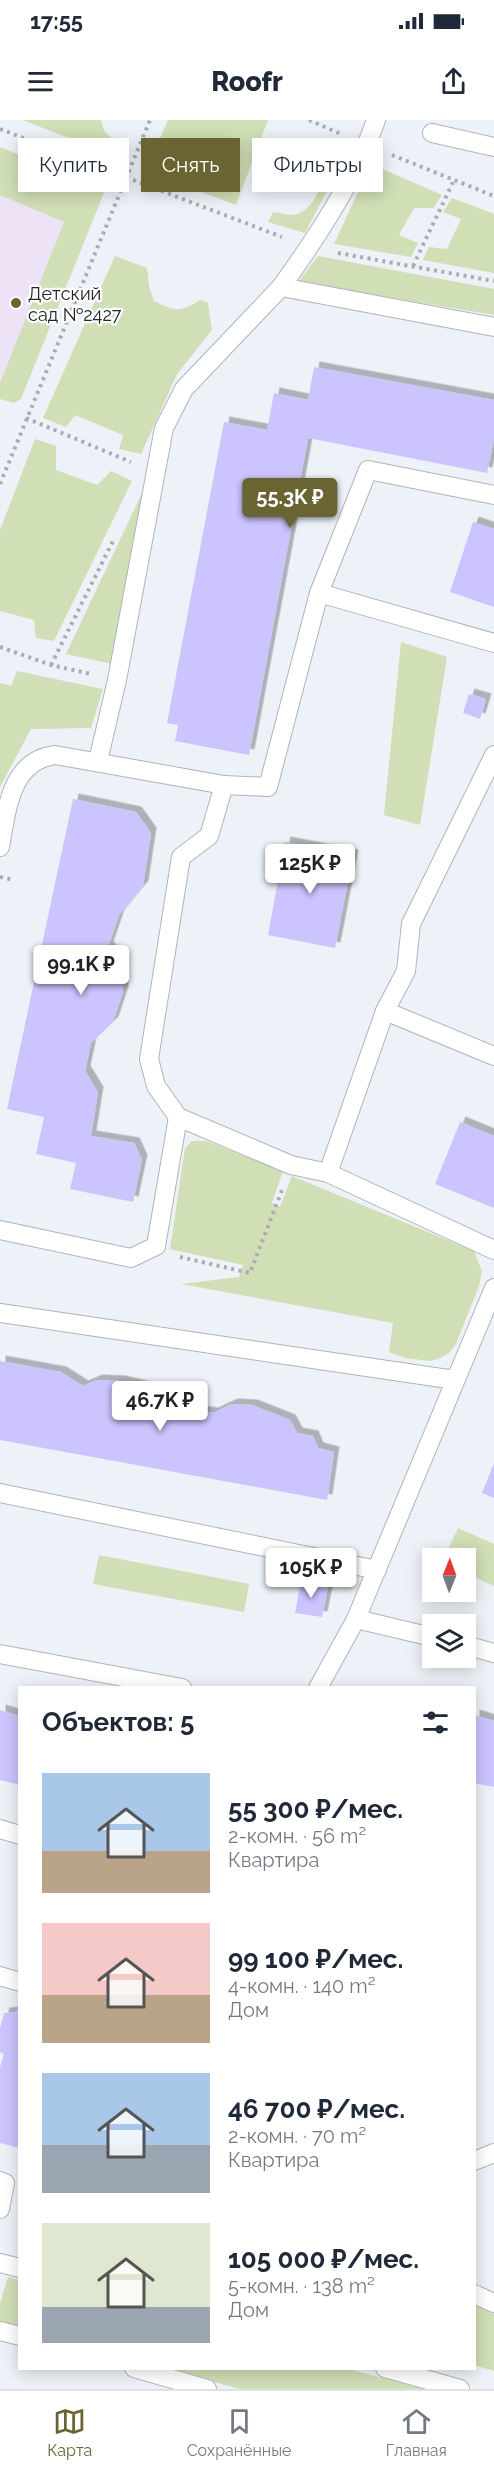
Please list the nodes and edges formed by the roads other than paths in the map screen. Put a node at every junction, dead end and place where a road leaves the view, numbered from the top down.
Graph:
1 (376, 120) edge
2 (432, 133) dead end
3 (494, 147) edge
4 (281, 287) junction
5 (494, 327) edge
6 (494, 495) edge
7 (318, 593) junction
8 (494, 643) edge
9 (494, 755) edge
10 (98, 761) junction
11 (224, 785) junction
12 (0, 847) edge
13 (385, 1011) junction
14 (494, 1056) edge
15 (178, 1117) junction
16 (328, 1173) junction
17 (0, 1230) edge
18 (494, 1250) edge
19 (494, 1288) edge
20 (0, 1312) edge
21 (455, 1380) junction
22 (0, 1493) edge
23 (377, 1570) junction
24 (356, 1619) junction
25 (422, 1635) edge
26 (476, 1648) edge
27 (494, 1653) edge
28 (0, 1654) edge
29 (171, 1686) edge
30 (319, 1686) edge
31 (0, 1829) edge
32 (18, 1834) edge
33 (0, 1976) edge
34 (18, 1981) edge
35 (494, 2153) edge
36 (476, 2160) edge
37 (8, 2182) edge
38 (0, 2209) edge
39 (0, 2263) edge
40 (18, 2268) edge
41 (476, 2295) edge
42 (494, 2303) edge
43 (0, 2331) edge
44 (18, 2336) edge
45 (141, 2370) edge
46 (392, 2370) edge
47 (207, 2389) edge
48 (460, 2389) edge

1 - 4 lane
2 - 3 lane
4 - 5 lane
4 - 10 lane
6 - 7 lane
7 - 8 lane
7 - 11 lane
9 - 13 lane
10 - 11 lane
10 - 12 lane
11 - 15 lane
13 - 14 lane
13 - 16 lane
15 - 16 lane
15 - 17 lane
16 - 18 lane
19 - 21 lane
20 - 21 lane
21 - 23 lane
22 - 23 lane
23 - 24 lane
24 - 25 lane
24 - 30 lane
26 - 27 lane
28 - 29 lane
31 - 32 lane
33 - 34 lane
35 - 36 lane
37 - 38 lane
39 - 40 lane
41 - 42 lane
43 - 44 lane
45 - 47 lane
46 - 48 lane

